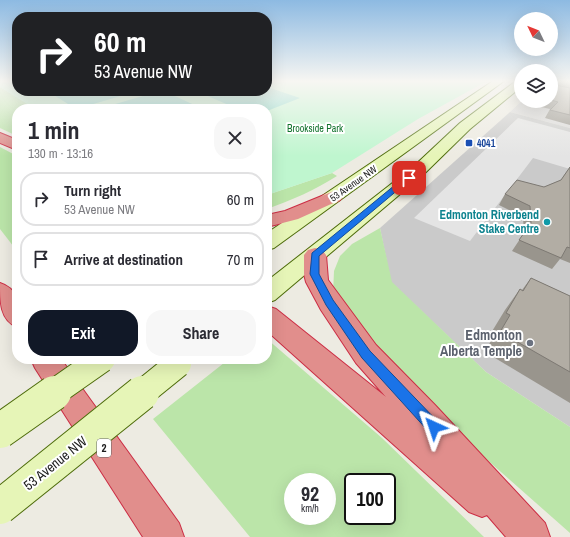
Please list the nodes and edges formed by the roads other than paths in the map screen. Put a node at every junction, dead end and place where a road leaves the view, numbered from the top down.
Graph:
1 (463, 106) edge
2 (489, 106) edge
3 (0, 137) edge
4 (12, 143) edge
5 (334, 196) junction
6 (272, 220) edge
7 (272, 240) edge
8 (315, 255) junction
9 (272, 290) edge
10 (0, 292) edge
11 (12, 310) edge
12 (272, 320) edge
13 (48, 364) edge
14 (95, 364) edge
15 (179, 364) edge
16 (0, 431) edge
17 (0, 507) edge
18 (165, 537) edge
19 (525, 537) edge
20 (531, 537) edge

1 - 5 street, 53 Avenue NW
2 - 8 street
3 - 4 highway
5 - 6 highway
5 - 7 street, 53 Avenue NW
8 - 9 street
8 - 20 highway
10 - 11 highway
12 - 19 highway
13 - 18 highway, 2
14 - 16 street, bridge
15 - 17 street, 53 Avenue NW, bridge

